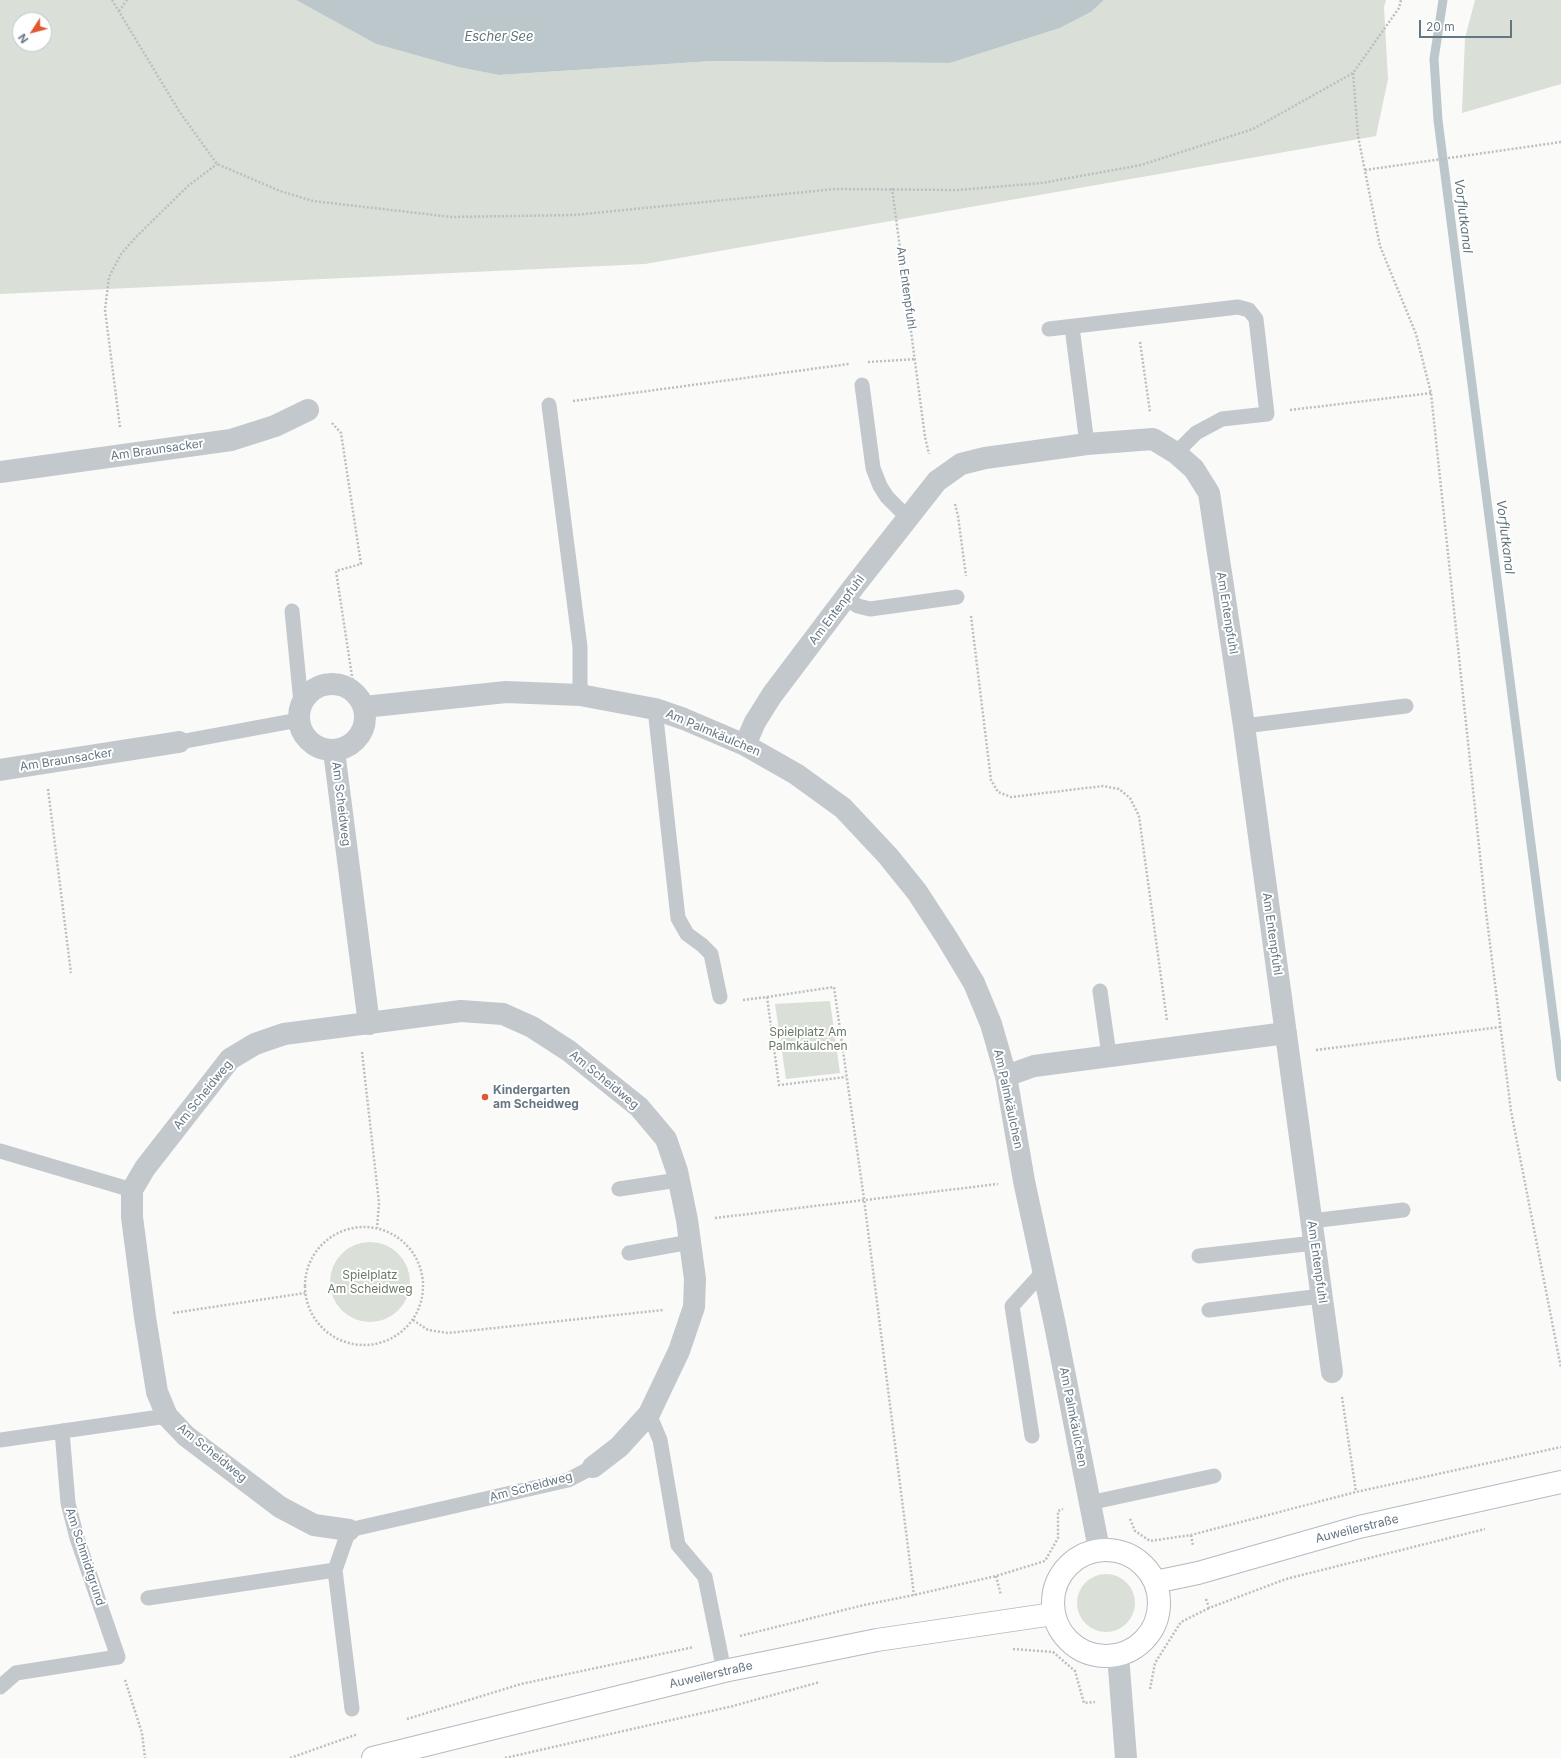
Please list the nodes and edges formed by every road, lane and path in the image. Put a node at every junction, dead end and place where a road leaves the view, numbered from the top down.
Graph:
1 (112, 0) edge
2 (127, 0) edge
3 (1401, 0) edge
4 (119, 11) junction
5 (1353, 73) junction
6 (1561, 142) edge
7 (217, 164) junction
8 (1365, 170) junction
9 (892, 188) junction
10 (1137, 320) junction
11 (1072, 327) junction
12 (1049, 329) dead end
13 (916, 359) junction
14 (865, 362) dead end
15 (850, 364) dead end
16 (862, 384) dead end
17 (1431, 393) junction
18 (549, 404) joint
19 (308, 410) joint
20 (1267, 414) junction
21 (1153, 439) junction
22 (1087, 444) junction
23 (1176, 453) junction
24 (123, 455) junction
25 (0, 472) edge
26 (942, 477) junction
27 (908, 518) junction
28 (966, 580) dead end
29 (957, 597) dead end
30 (845, 598) junction
31 (292, 611) dead end
32 (970, 611) dead end
33 (580, 695) junction
34 (359, 699) junction
35 (1406, 706) dead end
36 (655, 709) junction
37 (300, 712) junction
38 (1244, 726) junction
39 (179, 742) joint
40 (745, 744) junction
41 (334, 751) junction
42 (45, 763) junction
43 (0, 770) edge
44 (71, 973) dead end
45 (1100, 991) dead end
46 (767, 996) junction
47 (720, 997) joint
48 (364, 1024) junction
49 (1500, 1027) junction
50 (1286, 1032) junction
51 (1171, 1047) junction
52 (1288, 1054) junction
53 (1109, 1055) junction
54 (1006, 1076) junction
55 (846, 1077) junction
56 (0, 1151) edge
57 (678, 1180) junction
58 (1024, 1181) junction
59 (619, 1189) dead end
60 (132, 1190) junction
61 (864, 1199) junction
62 (1403, 1210) dead end
63 (687, 1220) junction
64 (1311, 1221) junction
65 (377, 1228) junction
66 (690, 1242) junction
67 (1314, 1243) junction
68 (629, 1253) dead end
69 (1199, 1256) dead end
70 (1044, 1272) junction
71 (305, 1293) junction
72 (1321, 1296) junction
73 (694, 1306) junction
74 (1209, 1310) dead end
75 (145, 1317) junction
76 (413, 1320) junction
77 (1561, 1368) edge
78 (1332, 1372) joint
79 (648, 1414) junction
80 (167, 1416) junction
81 (62, 1431) junction
82 (1032, 1436) dead end
83 (0, 1440) edge
84 (1561, 1447) edge
85 (593, 1467) joint
86 (1214, 1476) dead end
87 (1561, 1482) edge
88 (1356, 1492) junction
89 (1121, 1496) junction
90 (1089, 1503) junction
91 (1492, 1527) dead end
92 (349, 1530) junction
93 (1098, 1549) junction
94 (336, 1570) junction
95 (1286, 1579) dead end
96 (1155, 1582) junction
97 (914, 1595) dead end
98 (148, 1598) dead end
99 (1209, 1608) dead end
100 (1053, 1614) junction
101 (1006, 1650) dead end
102 (1118, 1655) junction
103 (118, 1657) junction
104 (724, 1671) junction
105 (822, 1681) dead end
106 (0, 1687) edge
107 (1122, 1699) junction
108 (352, 1709) dead end
109 (145, 1758) edge
110 (373, 1758) edge
111 (505, 1758) edge
112 (1126, 1758) edge

1 - 4 path
2 - 4 path
3 - 5 path
4 - 7 path
5 - 8 path
5 - 9 path
6 - 8 path
7 - 9 path
7 - 24 path
8 - 17 path
9 - 13 path, Am Entenpfuhl
10 - 11 lane
10 - 20 lane
10 - 21 path
11 - 12 lane
11 - 22 lane
13 - 14 path
13 - 26 path, Am Entenpfuhl
15 - 18 path
16 - 27 lane
17 - 20 path
17 - 49 path
18 - 33 lane
19 - 24 street, Am Braunsacker
19 - 34 path
20 - 23 lane
21 - 22 street, Am Entenpfuhl
21 - 23 street, Am Entenpfuhl
22 - 26 street, Am Entenpfuhl
23 - 38 street, Am Entenpfuhl
24 - 25 street, Am Braunsacker
26 - 27 street, Am Entenpfuhl
26 - 28 path
27 - 30 street, Am Entenpfuhl
29 - 30 lane
30 - 40 street, Am Entenpfuhl
31 - 37 lane
32 - 51 path
33 - 34 street, Am Palmkäulchen
33 - 36 street, Am Palmkäulchen
34 - 37 street, Am Palmkäulchen
34 - 41 street
35 - 38 lane
36 - 40 street, Am Palmkäulchen
36 - 47 lane, Am Palmkäulchen
37 - 39 lane, Am Braunsacker
37 - 41 street
38 - 50 street, Am Entenpfuhl
39 - 42 street, Am Braunsacker
40 - 54 street, Am Palmkäulchen
41 - 48 street, Am Scheidweg
42 - 43 street, Am Braunsacker
42 - 44 path
45 - 53 lane
46 - 47 path
46 - 55 path
46 - 55 path
48 - 57 street, Am Scheidweg
48 - 60 street, Am Scheidweg
48 - 65 path
49 - 52 path
49 - 77 path
50 - 51 street
50 - 52 street, Am Entenpfuhl
51 - 53 street
52 - 64 street, Am Entenpfuhl
53 - 54 street
54 - 58 street, Am Palmkäulchen
55 - 61 path
56 - 60 lane
57 - 59 lane
57 - 63 street, Am Scheidweg
58 - 61 path
58 - 70 street, Am Palmkäulchen
60 - 75 street, Am Scheidweg
61 - 63 path
61 - 97 path
62 - 64 lane
63 - 66 street, Am Scheidweg
64 - 67 street, Am Entenpfuhl
65 - 71 path
65 - 76 path
66 - 68 lane
66 - 73 street, Am Scheidweg
67 - 69 lane
67 - 72 street, Am Entenpfuhl
70 - 82 lane
70 - 90 street, Am Palmkäulchen
71 - 75 path
71 - 76 path
72 - 74 lane
72 - 78 street, Am Entenpfuhl
73 - 76 path
73 - 79 street, Am Scheidweg
75 - 80 street, Am Scheidweg
78 - 88 path
79 - 85 street, Am Scheidweg
79 - 104 lane
80 - 81 lane
80 - 92 street, Am Scheidweg
81 - 83 lane
81 - 103 lane, Am Schmidtgrund
84 - 88 path
85 - 92 lane, Am Scheidweg
86 - 89 lane
87 - 96 street, Auweilerstraße
88 - 89 path
89 - 90 lane
90 - 93 street, Am Palmkäulchen
91 - 95 path
92 - 94 lane
93 - 96 street
93 - 100 street
94 - 98 lane
94 - 108 lane
96 - 102 street
99 - 107 path
100 - 102 street
100 - 104 street, Auweilerstraße
101 - 107 path
102 - 107 street
103 - 106 lane
103 - 109 path
104 - 110 street, Auweilerstraße
105 - 111 path
107 - 112 street

